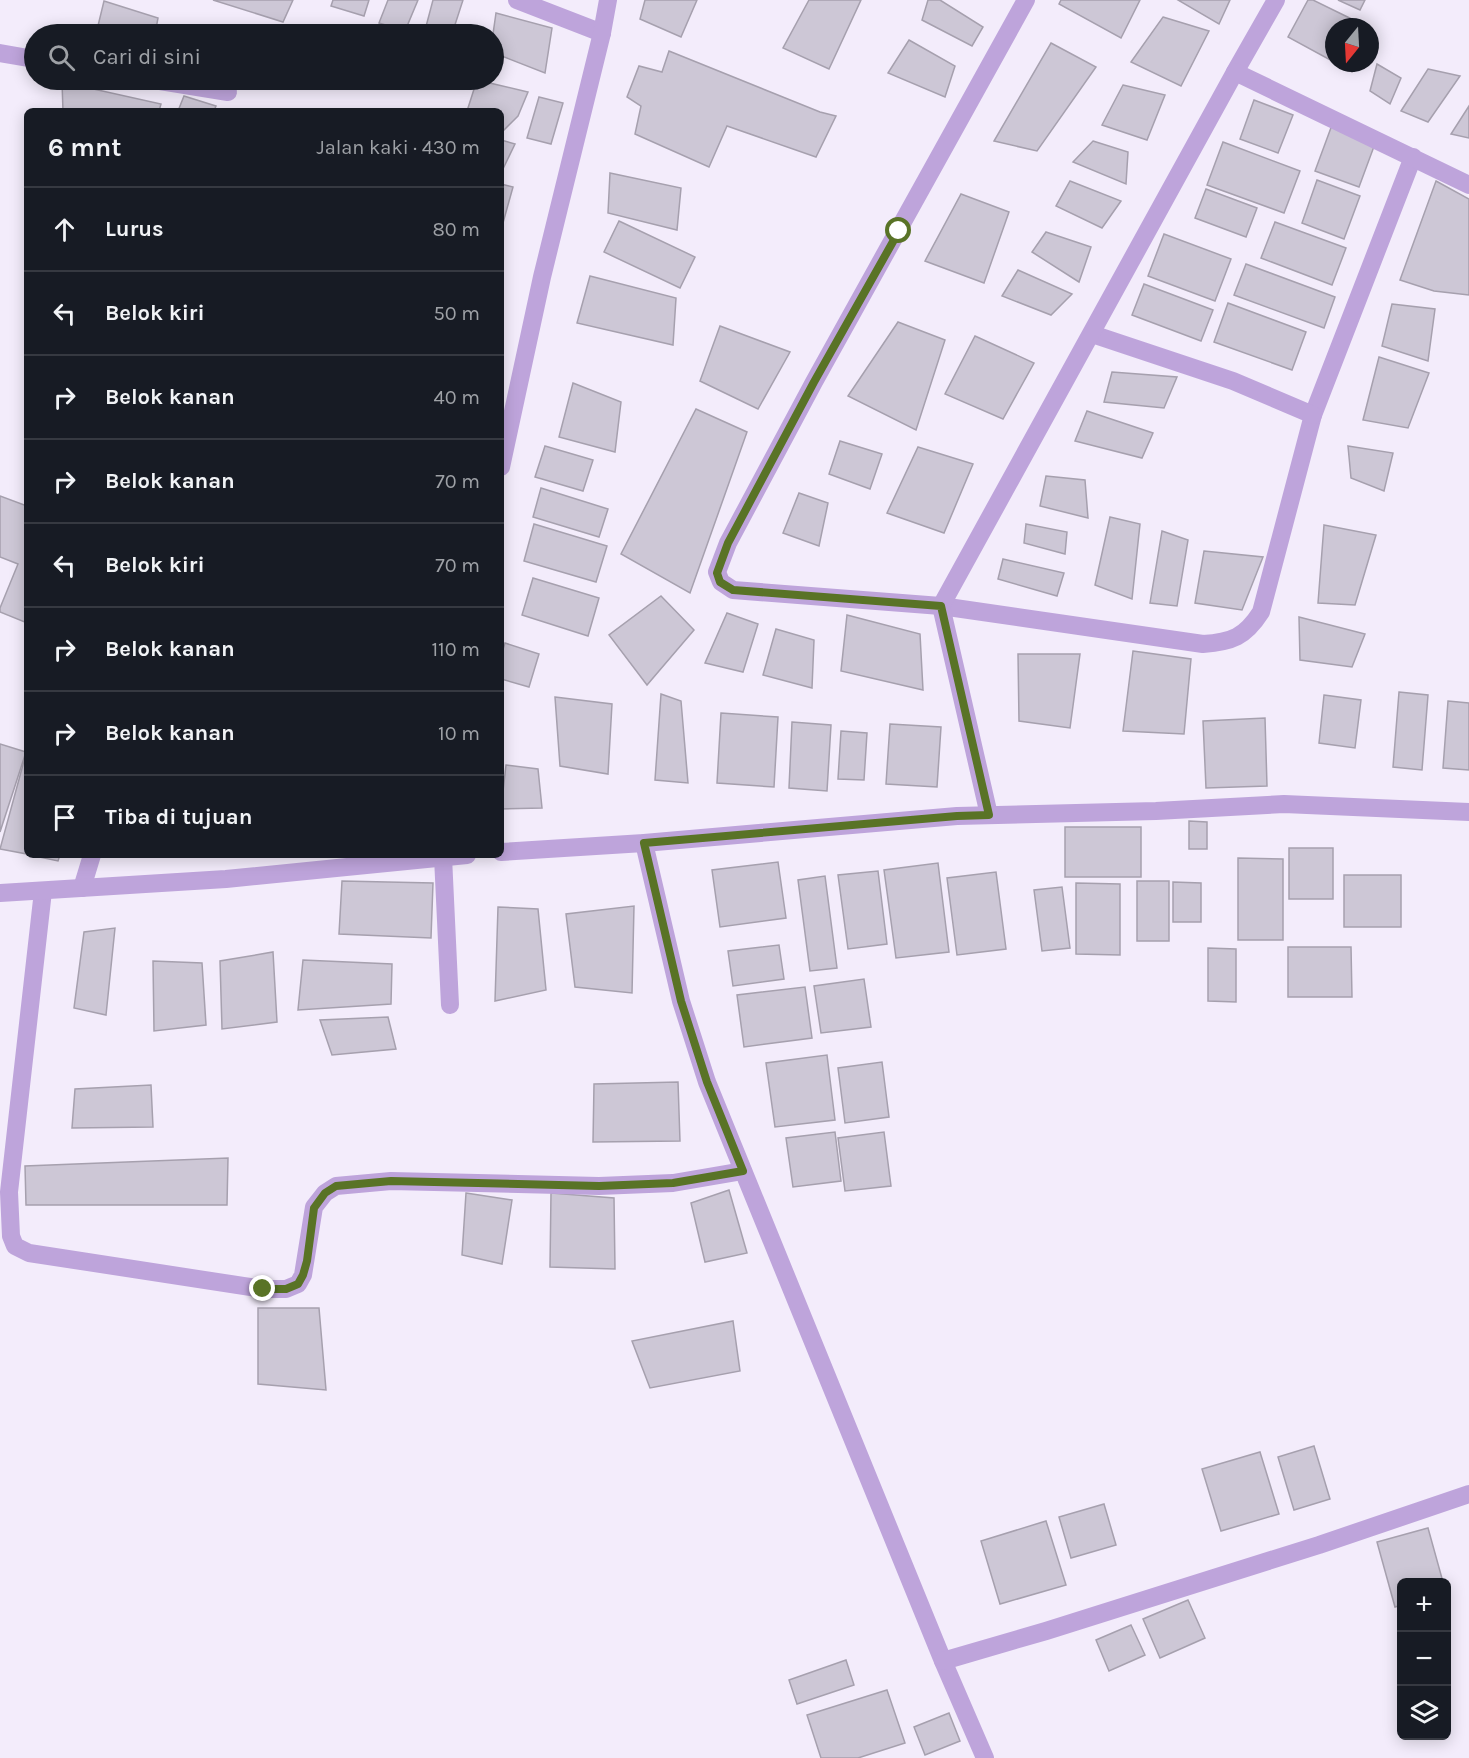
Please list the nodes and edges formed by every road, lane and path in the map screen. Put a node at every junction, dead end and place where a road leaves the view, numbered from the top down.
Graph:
1 (517, 0) edge
2 (608, 0) edge
3 (1026, 0) edge
4 (1276, 0) edge
5 (602, 33) junction
6 (0, 53) edge
7 (24, 57) edge
8 (1235, 72) junction
9 (216, 90) edge
10 (228, 92) dead end
11 (1413, 157) junction
12 (1469, 185) edge
13 (1092, 334) junction
14 (1313, 415) junction
15 (504, 453) edge
16 (941, 606) junction
17 (1469, 812) edge
18 (989, 815) junction
19 (644, 843) junction
20 (504, 852) edge
21 (91, 858) edge
22 (424, 858) edge
23 (443, 858) edge
24 (82, 888) junction
25 (44, 891) junction
26 (0, 893) edge
27 (450, 1005) dead end
28 (743, 1171) junction
29 (1469, 1494) edge
30 (943, 1661) junction
31 (984, 1758) edge

1 - 5 street
2 - 5 street
3 - 16 street
4 - 8 street
5 - 15 street
6 - 7 street
8 - 11 street
8 - 13 street
9 - 10 street
11 - 12 street
11 - 14 street
13 - 14 street
13 - 16 street
14 - 16 street
16 - 18 street
17 - 18 street
18 - 19 street
19 - 20 street
19 - 28 street
21 - 24 street
22 - 24 street
23 - 27 street
24 - 25 street
25 - 26 street
25 - 28 street
28 - 30 street
29 - 30 street
30 - 31 street

